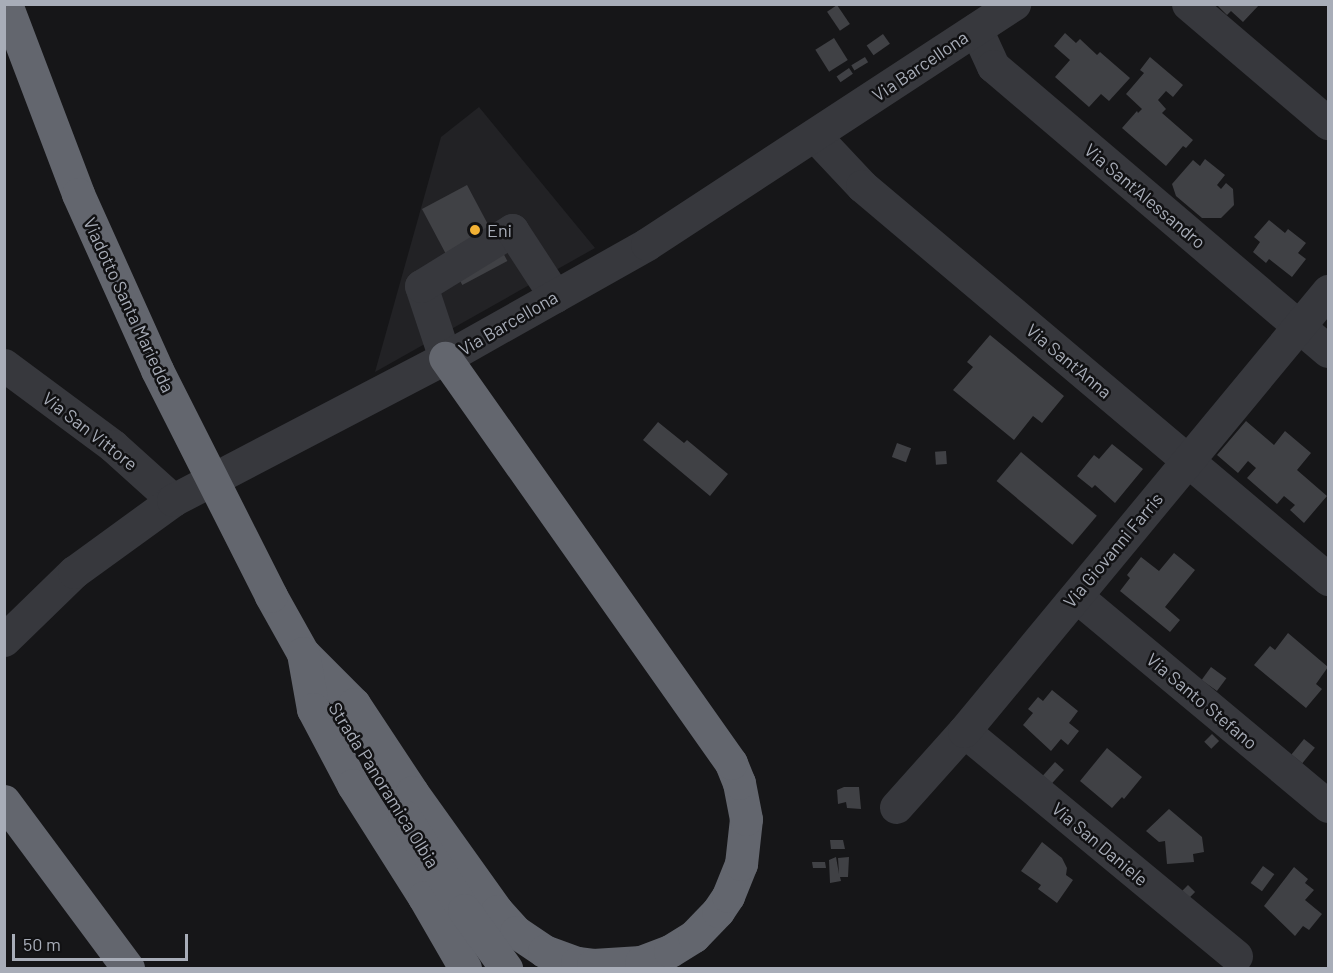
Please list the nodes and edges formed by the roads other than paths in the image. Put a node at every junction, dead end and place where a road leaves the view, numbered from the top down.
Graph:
1 (6, 4) edge
2 (1188, 4) edge
3 (997, 13) edge
4 (1329, 123) edge
5 (815, 136) junction
6 (1329, 291) edge
7 (555, 296) junction
8 (1300, 327) junction
9 (1329, 351) edge
10 (446, 358) junction
11 (4, 365) edge
12 (1187, 461) junction
13 (173, 500) junction
14 (1329, 579) edge
15 (271, 596) joint
16 (1076, 596) junction
17 (4, 640) edge
18 (303, 653) junction
19 (964, 731) junction
20 (4, 801) edge
21 (1329, 806) edge
22 (896, 807) dead end
23 (694, 936) junction
24 (1236, 956) dead end
25 (129, 969) edge
26 (465, 969) edge
27 (506, 969) edge
28 (674, 969) edge

1 - 15 highway, Viadotto Santa Mariedda, bridge
2 - 4 street
3 - 5 street, Via Barcellona
3 - 8 street, Via Sant'Alessandro
5 - 7 street, Via Barcellona
5 - 12 street, Via Sant'Anna
6 - 8 street, Via Giovanni Farris
7 - 10 street, Via Barcellona
7 - 10 street
8 - 9 street, Via Sant'Alessandro
8 - 12 street, Via Giovanni Farris
10 - 13 street, Via Barcellona
10 - 23 highway
11 - 13 street, Via San Vittore
12 - 14 street, Via Sant'Anna
12 - 16 street, Via Giovanni Farris
13 - 17 street, Via Barcellona
15 - 18 highway, Strada Panoramica Olbia
16 - 19 street, Via Giovanni Farris
16 - 21 street, Via Santo Stefano
18 - 23 highway
18 - 26 highway
18 - 27 highway, Strada Panoramica Olbia
19 - 22 street, Via Giovanni Farris
19 - 24 street, Via San Daniele
20 - 25 highway
23 - 28 highway

